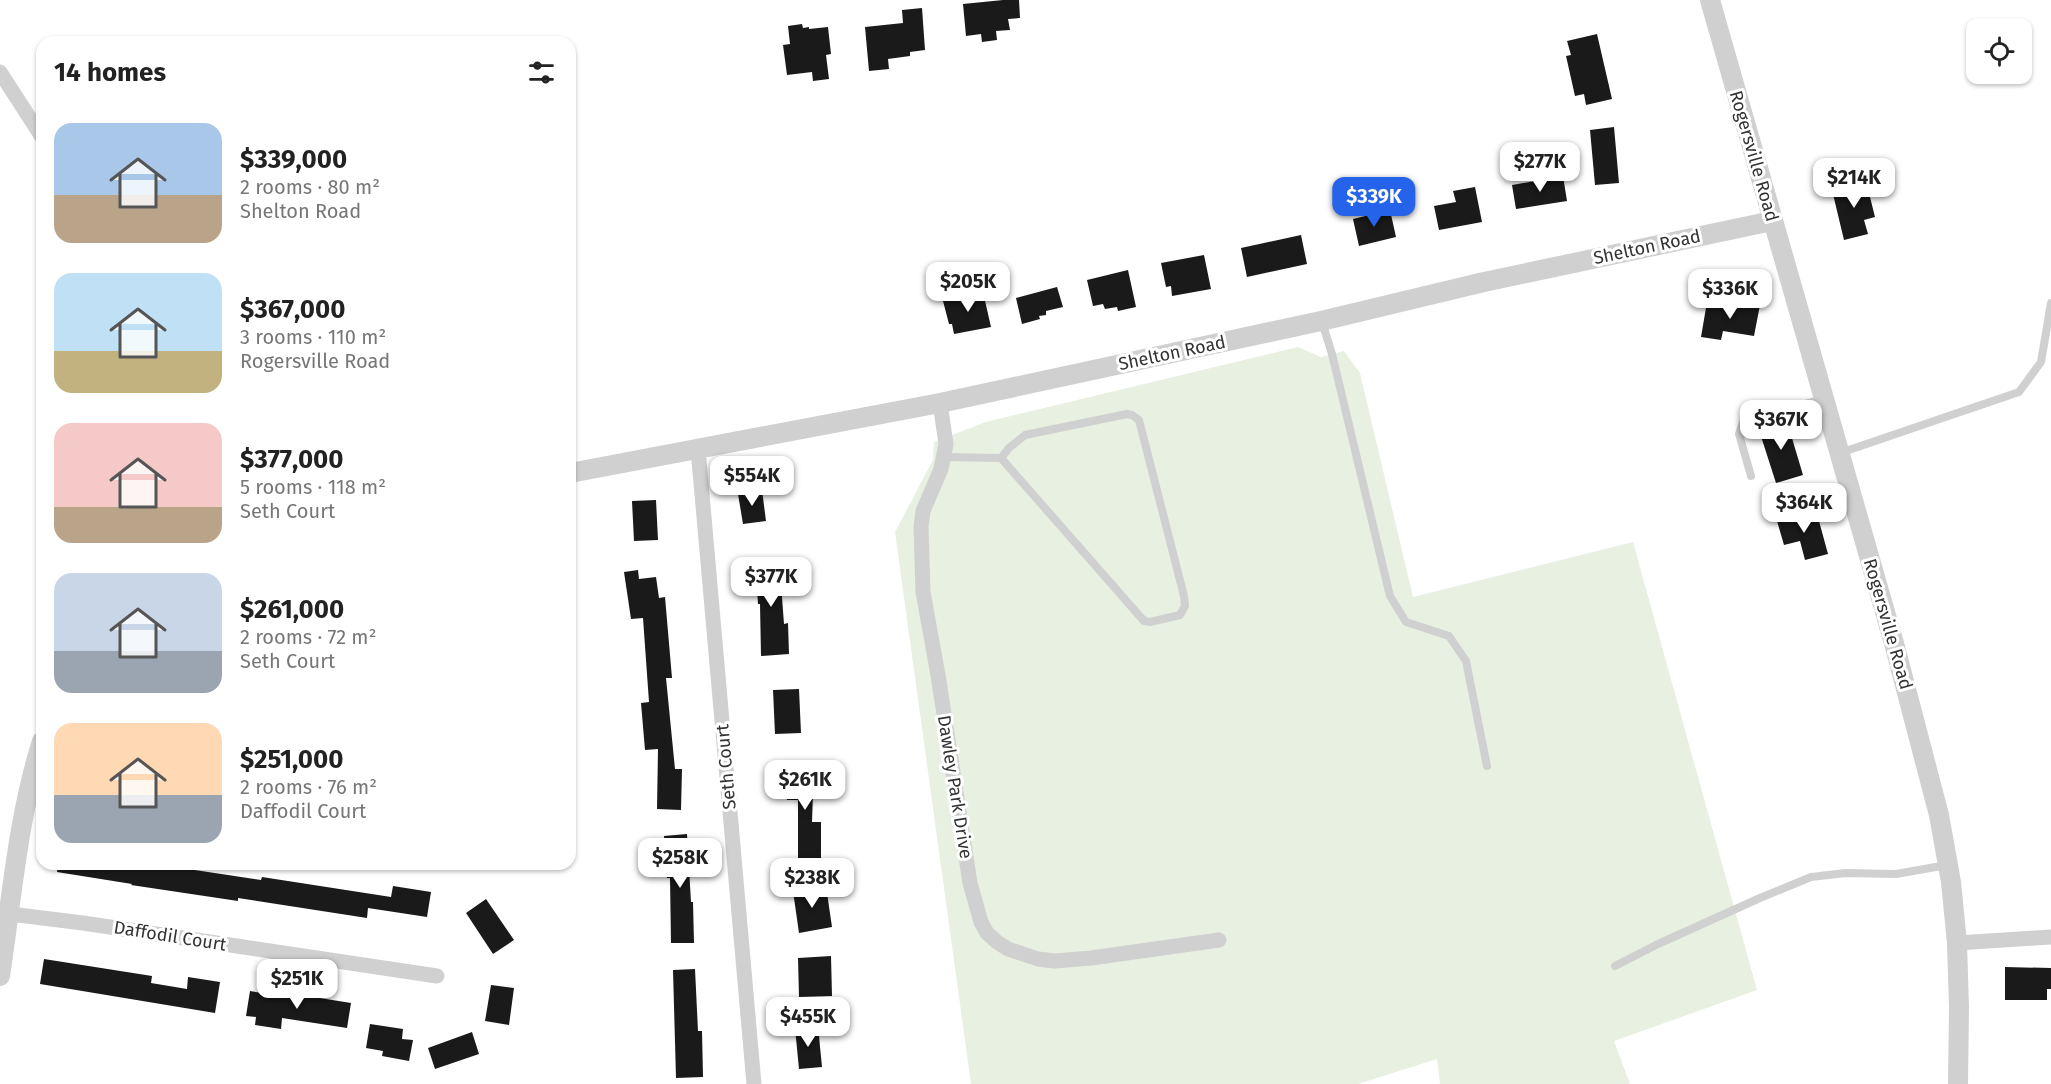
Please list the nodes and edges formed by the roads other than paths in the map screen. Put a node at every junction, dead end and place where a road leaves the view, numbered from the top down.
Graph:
1 (1710, 0) edge
2 (0, 72) edge
3 (36, 128) edge
4 (1773, 221) junction
5 (2051, 303) edge
6 (1321, 321) junction
7 (1824, 399) junction
8 (940, 403) junction
9 (698, 449) junction
10 (1840, 453) junction
11 (945, 457) junction
12 (1001, 458) junction
13 (576, 472) edge
14 (1751, 476) dead end
15 (36, 764) edge
16 (1487, 766) dead end
17 (1948, 865) junction
18 (10, 914) junction
19 (2051, 937) edge
20 (1219, 940) dead end
21 (1957, 943) junction
22 (1615, 966) dead end
23 (0, 969) edge
24 (437, 976) dead end
25 (754, 1084) edge
26 (1958, 1084) edge

1 - 4 street, Rogersville Road
2 - 3 street
4 - 6 street, Shelton Road
4 - 7 street, Rogersville Road
5 - 10 lane
6 - 8 street, Shelton Road
6 - 16 lane
7 - 10 street, Rogersville Road
7 - 14 lane
8 - 9 street, Shelton Road
8 - 11 street, Dawley Park Drive
9 - 13 street, Shelton Road
9 - 25 street, Seth Court
10 - 17 street, Rogersville Road
11 - 12 lane
11 - 20 street, Dawley Park Drive
12 - 12 lane
15 - 18 street
17 - 21 street, Rogersville Road
17 - 22 lane
18 - 23 street
18 - 24 street, Daffodil Court
19 - 21 street
21 - 26 street, Rogersville Road

